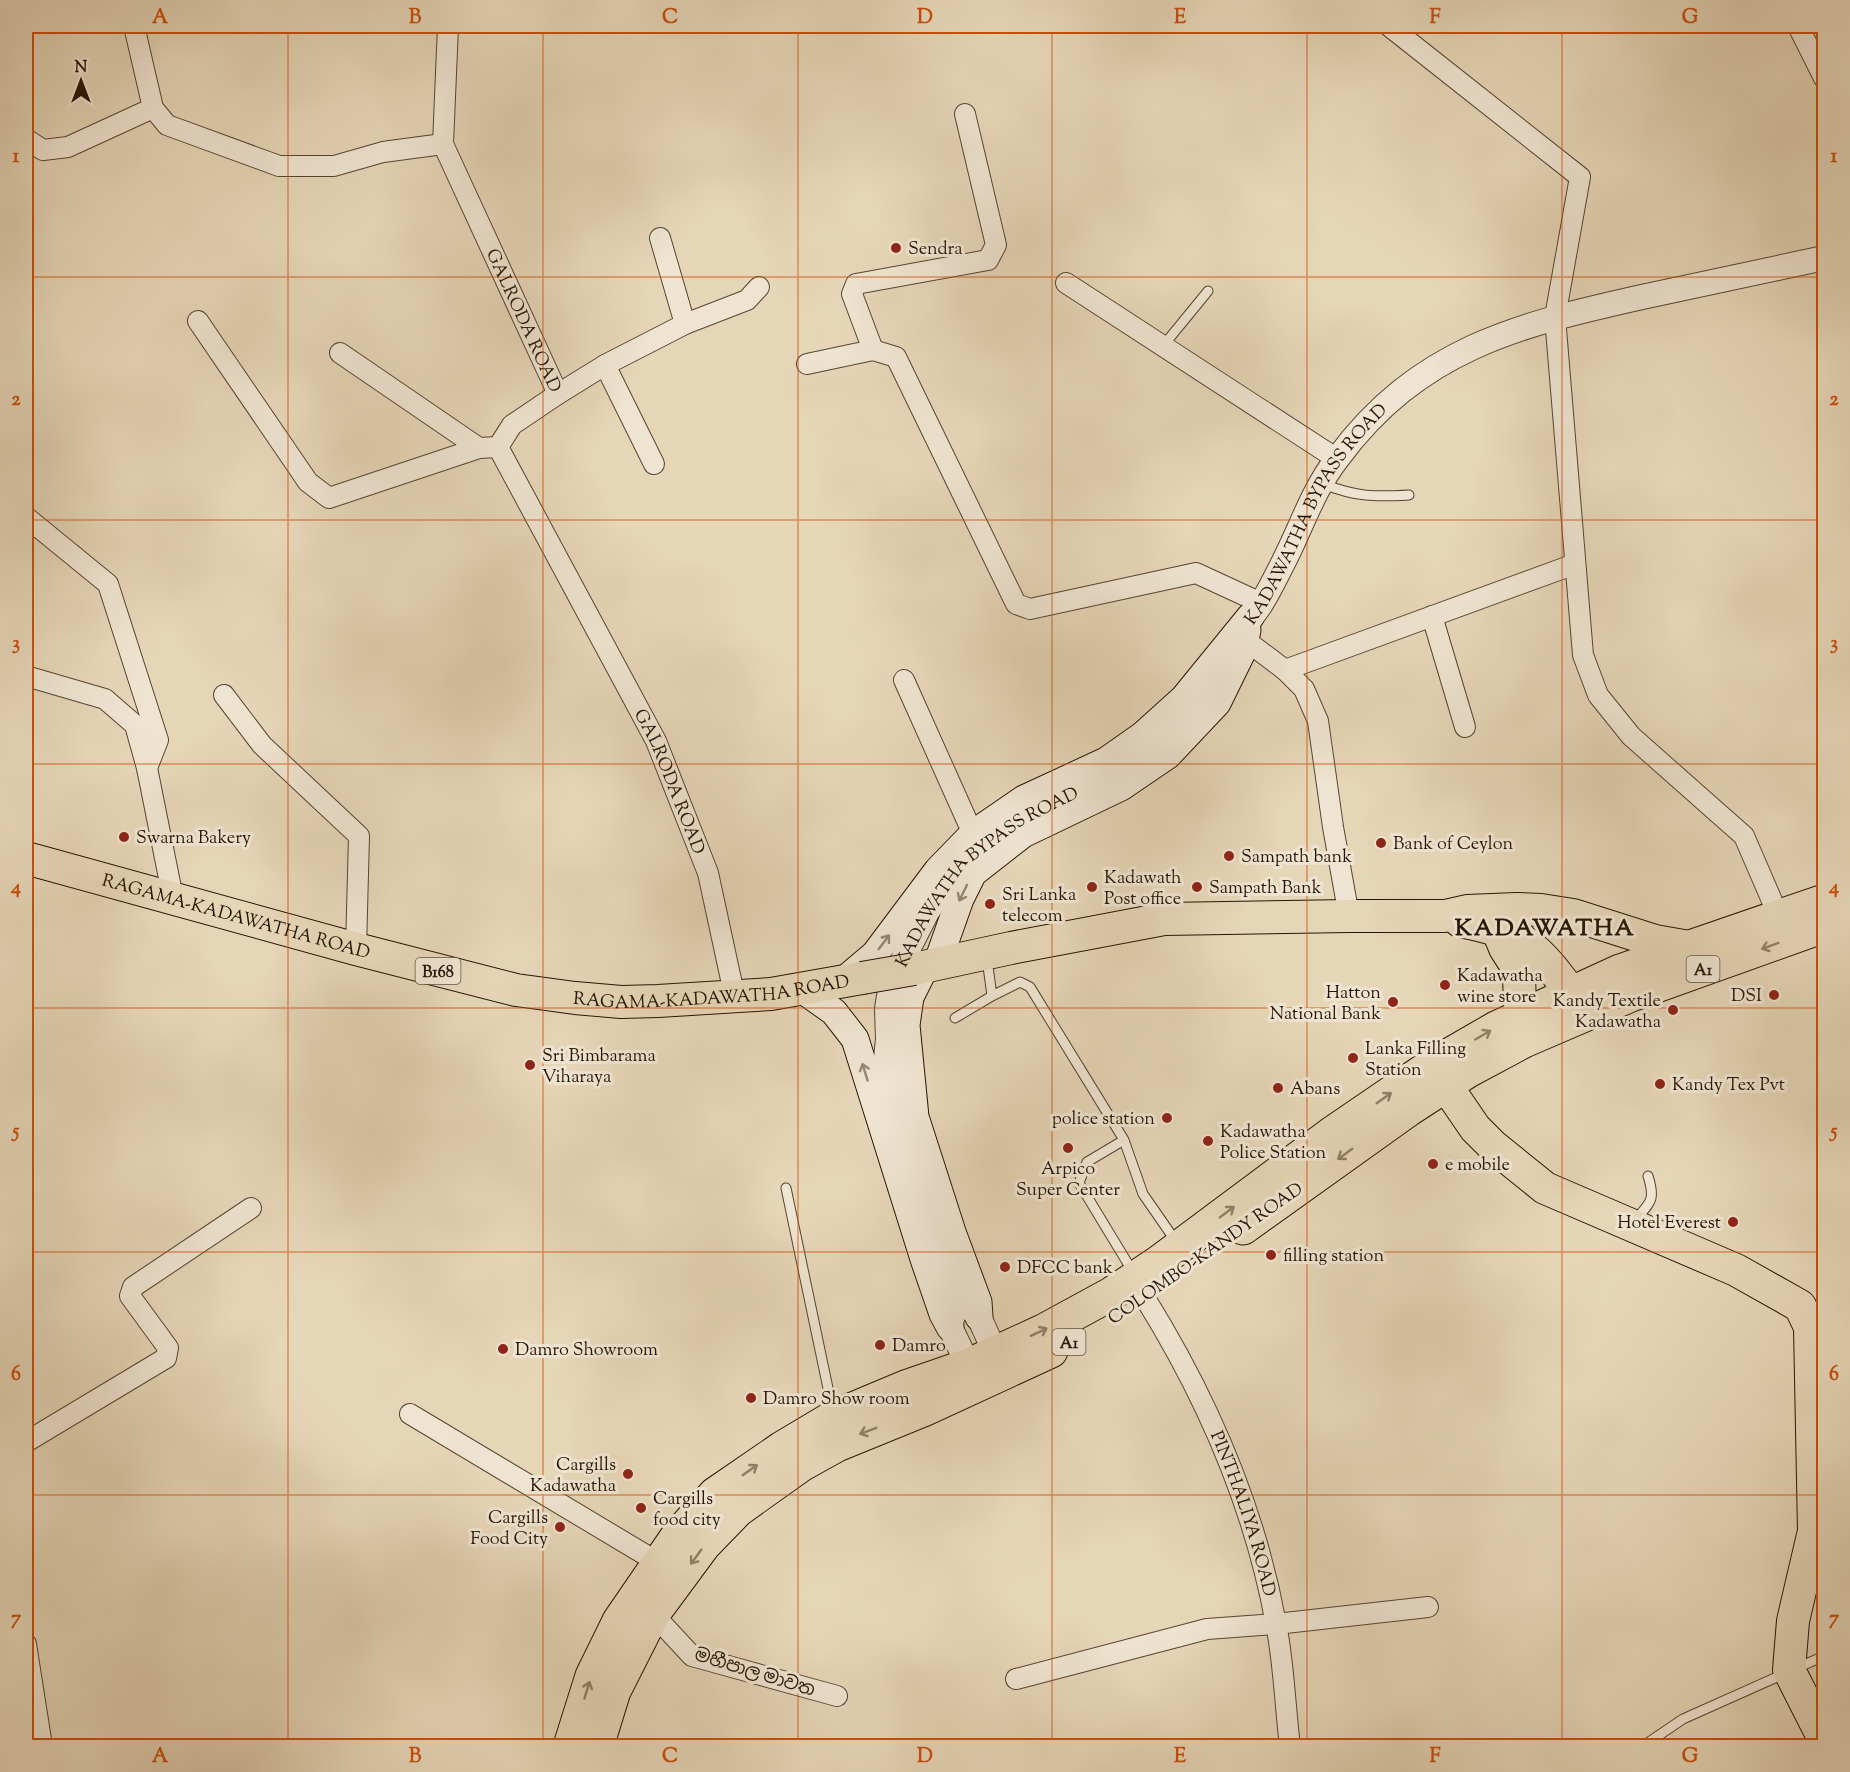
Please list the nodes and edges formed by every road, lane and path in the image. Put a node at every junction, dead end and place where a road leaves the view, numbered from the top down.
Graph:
1 (134, 26) edge
2 (448, 26) edge
3 (1389, 26) edge
4 (1798, 26) edge
5 (1824, 78) edge
6 (153, 108) junction
7 (965, 114) dead end
8 (26, 139) edge
9 (443, 144) junction
10 (660, 238) dead end
11 (1824, 258) edge
12 (1066, 283) dead end
13 (759, 287) dead end
14 (1208, 291) dead end
15 (1555, 317) junction
16 (198, 321) dead end
17 (685, 324) junction
18 (1163, 346) junction
19 (873, 350) junction
20 (340, 353) dead end
21 (807, 364) dead end
22 (605, 365) junction
23 (558, 394) junction
24 (488, 447) junction
25 (1337, 459) junction
26 (654, 464) dead end
27 (1320, 483) junction
28 (1409, 495) dead end
29 (26, 517) edge
30 (1575, 564) junction
31 (1432, 616) junction
32 (1252, 620) junction
33 (1285, 670) junction
34 (26, 676) edge
35 (904, 680) dead end
36 (224, 695) dead end
37 (1465, 727) dead end
38 (147, 768) junction
39 (973, 834) junction
40 (26, 858) edge
41 (173, 898) junction
42 (1824, 901) edge
43 (1349, 916) junction
44 (1445, 916) junction
45 (1779, 917) junction
46 (1603, 924) junction
47 (1824, 926) edge
48 (1498, 931) junction
49 (1689, 947) junction
50 (356, 949) junction
51 (986, 953) junction
52 (925, 967) junction
53 (852, 980) junction
54 (1625, 983) junction
55 (803, 990) junction
56 (992, 996) junction
57 (735, 998) junction
58 (1578, 1004) junction
59 (1520, 1016) junction
60 (956, 1018) dead end
61 (888, 1040) junction
62 (1439, 1075) junction
63 (1124, 1140) junction
64 (1648, 1176) dead end
65 (786, 1188) dead end
66 (251, 1208) dead end
67 (1631, 1225) junction
68 (1180, 1247) junction
69 (1141, 1288) junction
70 (979, 1317) junction
71 (950, 1326) junction
72 (986, 1369) junction
73 (410, 1414) dead end
74 (834, 1417) junction
75 (26, 1442) edge
76 (659, 1563) junction
77 (1428, 1607) dead end
78 (653, 1614) junction
79 (1276, 1624) junction
80 (26, 1644) edge
81 (1824, 1656) edge
82 (1790, 1670) junction
83 (1016, 1679) dead end
84 (837, 1696) dead end
85 (1824, 1739) edge
86 (42, 1746) edge
87 (570, 1746) edge
88 (597, 1746) edge
89 (1290, 1746) edge
90 (1643, 1746) edge

1 - 6 street
2 - 9 street
3 - 15 street
4 - 5 street
6 - 8 street
6 - 9 street
7 - 19 street
9 - 23 street, GALRODA ROAD
10 - 17 street
11 - 15 street, KADAWATHA BYPASS ROAD
12 - 18 street
13 - 17 street
14 - 18 lane
15 - 25 street, KADAWATHA BYPASS ROAD
15 - 30 street
16 - 24 street
17 - 22 street
18 - 25 street
19 - 21 street
19 - 32 street
20 - 24 street
22 - 23 street
22 - 26 street
23 - 24 street, GALRODA ROAD
24 - 57 street, GALRODA ROAD
25 - 27 street, KADAWATHA BYPASS ROAD
27 - 28 lane
27 - 32 street, KADAWATHA BYPASS ROAD
29 - 38 street
30 - 31 street
30 - 45 street
31 - 33 street
31 - 37 street
32 - 33 street
32 - 39 main road
32 -> 52 main road
32 - 61 street, KADAWATHA BYPASS ROAD
33 - 43 street
34 - 38 street
35 - 39 street
36 - 50 street
38 - 41 street
53 -> 39 main road
40 - 41 main road, RAGAMA-KADAWATHA ROAD / B168
41 - 50 main road, RAGAMA-KADAWATHA ROAD / B168
42 - 45 highway, COLOMBO-KANDY ROAD / A1
43 - 44 main road, RAGAMA-KADAWATHA ROAD / B168
43 - 51 main road, RAGAMA-KADAWATHA ROAD / B168
44 - 46 main road, B168
44 - 48 main road, B168
45 - 49 highway, COLOMBO-KANDY ROAD / A1
46 - 49 main road, B168
46 - 54 main road
47 -> 54 highway, COLOMBO-KANDY ROAD / A1
48 - 58 main road, B168
48 - 59 main road
49 - 54 highway, COLOMBO-KANDY ROAD / A1
50 - 57 main road, RAGAMA-KADAWATHA ROAD / B168
51 - 52 main road, RAGAMA-KADAWATHA ROAD / B168
51 - 56 lane
52 - 53 main road, RAGAMA-KADAWATHA ROAD / B168, bridge
52 - 70 main road
53 - 55 main road, RAGAMA-KADAWATHA ROAD / B168
54 - 58 highway, COLOMBO-KANDY ROAD / A1
55 - 57 main road, RAGAMA-KADAWATHA ROAD / B168
71 -> 55 main road
56 - 60 lane
56 - 63 lane
58 - 59 highway, COLOMBO-KANDY ROAD / A1
58 - 62 highway, COLOMBO-KANDY ROAD / A1
62 -> 59 highway, COLOMBO-KANDY ROAD / A1
61 - 70 street, KADAWATHA BYPASS ROAD
61 - 71 street, KADAWATHA BYPASS ROAD
62 - 67 main road
68 -> 62 highway, COLOMBO-KANDY ROAD / A1
62 -> 69 highway, COLOMBO-KANDY ROAD / A1
63 - 68 lane
63 - 69 lane
64 - 67 lane
65 - 74 lane
66 - 75 street
67 - 82 main road
68 - 69 highway, COLOMBO-KANDY ROAD / A1
69 - 72 highway, COLOMBO-KANDY ROAD / A1
69 - 79 street, PINTHALIYA ROAD
70 - 72 street, KADAWATHA BYPASS ROAD
71 - 72 street, KADAWATHA BYPASS ROAD
72 - 74 highway, COLOMBO-KANDY ROAD / A1
72 -> 78 highway, COLOMBO-KANDY ROAD / A1
73 - 76 street
76 -> 74 highway, COLOMBO-KANDY ROAD / A1
87 -> 76 highway, COLOMBO-KANDY ROAD / A1
77 - 79 street
78 - 84 street, මහීපාල මාවත
78 - 88 highway, COLOMBO-KANDY ROAD / A1
79 - 83 street
79 - 89 street, PINTHALIYA ROAD
80 - 86 street
81 - 82 lane
82 - 85 main road
82 - 90 lane

